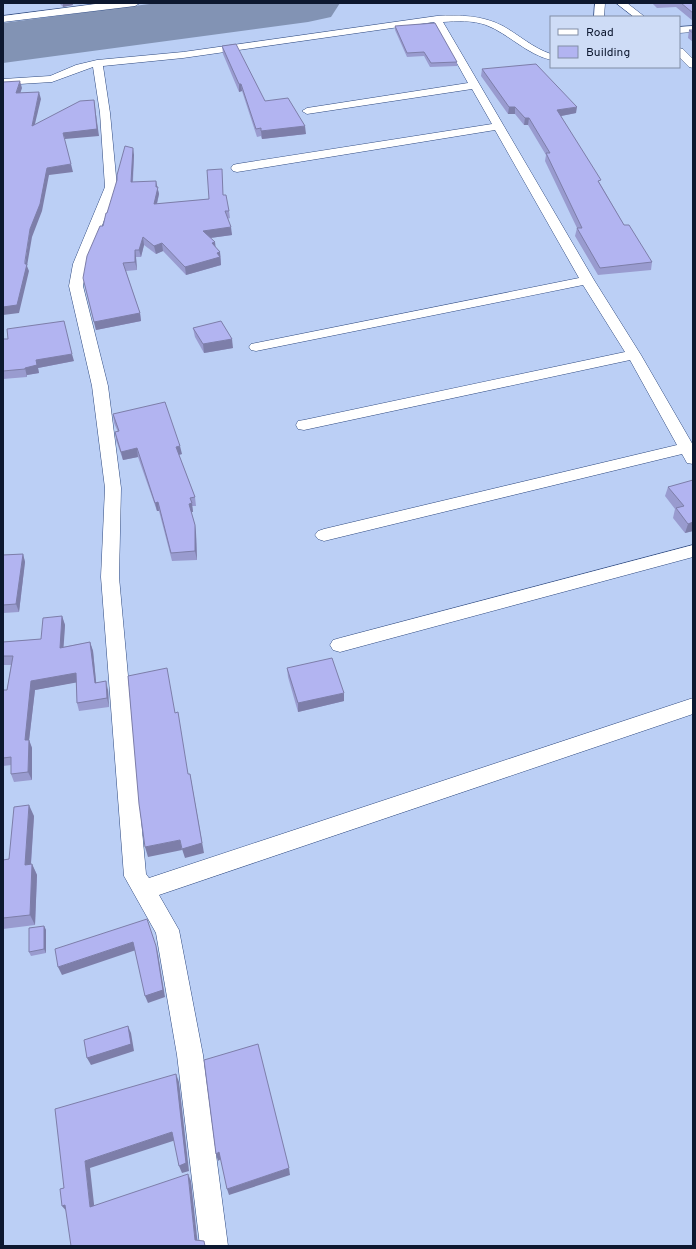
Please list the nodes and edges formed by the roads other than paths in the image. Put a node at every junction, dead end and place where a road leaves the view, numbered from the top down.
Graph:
1 (135, 3) edge
2 (600, 3) edge
3 (621, 3) edge
4 (599, 16) edge
5 (639, 16) edge
6 (3, 19) edge
7 (437, 19) junction
8 (693, 29) edge
9 (680, 30) edge
10 (680, 52) edge
11 (550, 56) edge
12 (97, 63) junction
13 (693, 65) edge
14 (3, 82) edge
15 (475, 85) junction
16 (307, 111) dead end
17 (498, 126) junction
18 (237, 168) dead end
19 (587, 280) junction
20 (256, 347) dead end
21 (634, 355) junction
22 (304, 425) dead end
23 (689, 454) edge
24 (324, 535) dead end
25 (693, 551) edge
26 (340, 645) dead end
27 (693, 706) edge
28 (143, 890) junction
29 (214, 1246) edge

1 - 6 street
2 - 4 street
3 - 5 street
7 - 11 street
7 - 12 street
7 - 15 street
8 - 9 street
10 - 13 street
12 - 14 street
12 - 28 street
15 - 16 street
15 - 17 street
17 - 18 street
17 - 19 street
19 - 20 street
19 - 21 street
21 - 22 street
21 - 23 street
23 - 24 street
25 - 26 street
27 - 28 street
28 - 29 street

